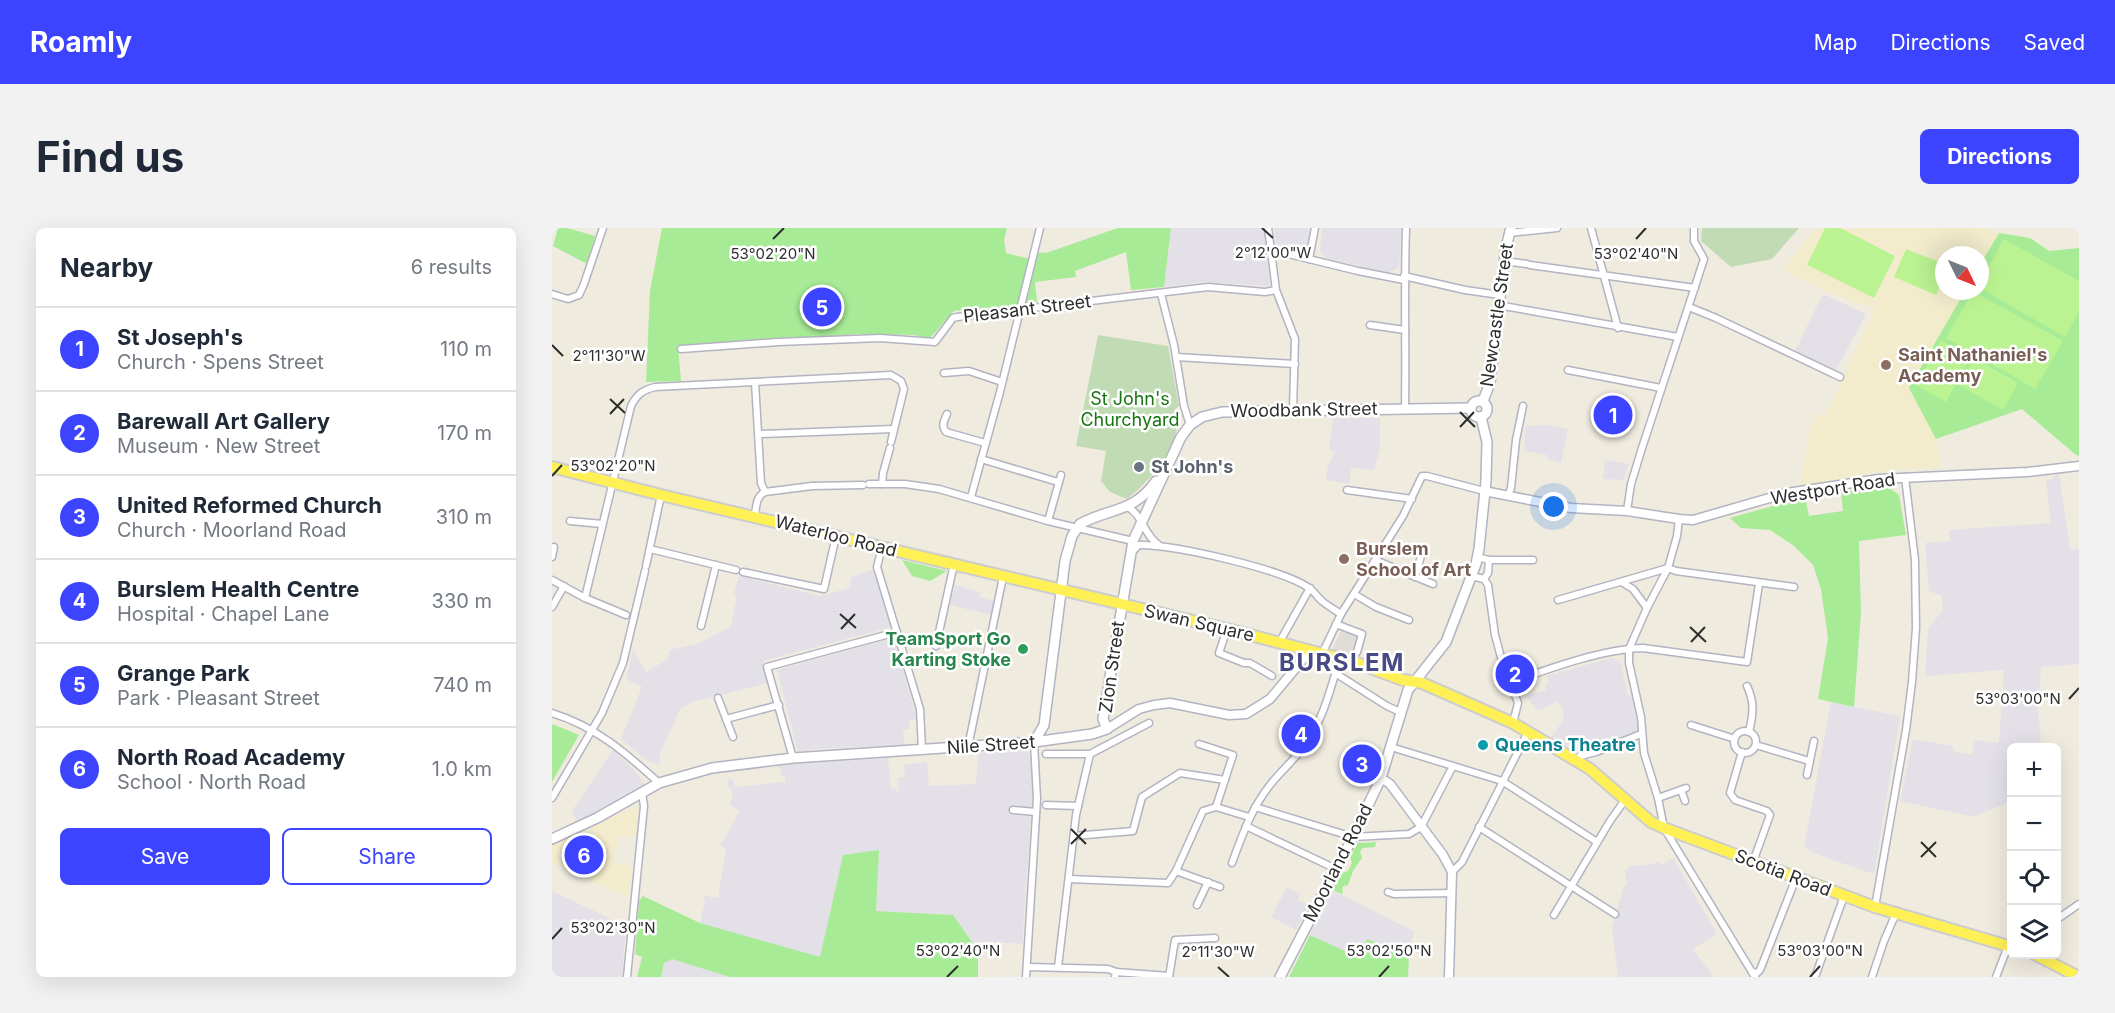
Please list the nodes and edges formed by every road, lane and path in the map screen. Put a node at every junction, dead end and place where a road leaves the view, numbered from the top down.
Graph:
1 (603, 228) edge
2 (1040, 228) edge
3 (1269, 228) edge
4 (1315, 228) edge
5 (1406, 228) edge
6 (1557, 228) edge
7 (1591, 228) edge
8 (1694, 228) edge
9 (1509, 231) edge
10 (1270, 255) junction
11 (1309, 259) junction
12 (1504, 261) junction
13 (1604, 276) junction
14 (1404, 278) junction
15 (1695, 288) junction
16 (1276, 290) junction
17 (552, 294) edge
18 (1161, 294) junction
19 (1499, 300) junction
20 (1689, 307) junction
21 (1019, 310) junction
22 (1370, 324) dead end
23 (1618, 328) junction
24 (1405, 330) junction
25 (1678, 337) junction
26 (681, 350) dead end
27 (1176, 357) junction
28 (1295, 364) junction
29 (1568, 370) dead end
30 (944, 373) dead end
31 (1840, 377) dead end
32 (755, 382) junction
33 (1002, 382) junction
34 (1661, 388) junction
35 (1483, 401) junction
36 (1523, 406) dead end
37 (1471, 408) junction
38 (1405, 409) junction
39 (1293, 410) junction
40 (947, 414) dead end
41 (1481, 417) junction
42 (1190, 424) junction
43 (893, 429) junction
44 (760, 434) junction
45 (985, 443) junction
46 (981, 459) junction
47 (2079, 466) edge
48 (552, 467) edge
49 (1166, 467) junction
50 (1060, 475) dead end
51 (1905, 477) junction
52 (1058, 482) junction
53 (612, 483) junction
54 (882, 484) junction
55 (1485, 491) junction
56 (765, 492) junction
57 (1350, 493) dead end
58 (661, 495) junction
59 (1508, 496) junction
60 (971, 497) junction
61 (1412, 499) junction
62 (1127, 507) junction
63 (1627, 511) junction
64 (755, 516) junction
65 (1679, 519) junction
66 (570, 521) dead end
67 (1048, 521) junction
68 (1141, 522) junction
69 (602, 524) junction
70 (1077, 527) junction
71 (836, 536) junction
72 (1133, 541) junction
73 (1162, 546) junction
74 (554, 547) dead end
75 (882, 547) junction
76 (650, 549) junction
77 (1132, 552) junction
78 (1421, 556) dead end
79 (552, 557) edge
80 (1477, 557) junction
81 (1375, 560) junction
82 (1489, 560) junction
83 (1533, 560) dead end
84 (954, 564) junction
85 (716, 565) junction
86 (1668, 568) junction
87 (1471, 576) junction
88 (1003, 577) junction
89 (1415, 577) junction
90 (1484, 579) junction
91 (552, 580) edge
92 (1622, 582) junction
93 (1433, 584) dead end
94 (1760, 584) junction
95 (564, 586) junction
96 (1310, 588) junction
97 (1794, 588) dead end
98 (1060, 590) junction
99 (1354, 594) junction
100 (585, 598) junction
101 (1558, 600) dead end
102 (1121, 605) junction
103 (552, 607) edge
104 (1647, 608) junction
105 (1341, 614) junction
106 (626, 615) dead end
107 (1409, 620) dead end
108 (1336, 624) junction
109 (701, 626) dead end
110 (1227, 629) junction
111 (897, 632) junction
112 (1280, 643) junction
113 (936, 646) dead end
114 (1629, 649) junction
115 (1310, 651) junction
116 (1357, 652) dead end
117 (1322, 654) junction
118 (1340, 658) junction
119 (1335, 673) junction
120 (1272, 676) dead end
121 (1415, 681) junction
122 (1509, 683) junction
123 (1747, 686) dead end
124 (718, 698) dead end
125 (779, 705) junction
126 (1400, 711) junction
127 (552, 713) edge
128 (726, 719) junction
129 (1149, 723) dead end
130 (1513, 723) junction
131 (1044, 725) junction
132 (1691, 725) dead end
133 (1107, 729) junction
134 (592, 730) junction
135 (1528, 732) junction
136 (1749, 732) junction
137 (1641, 734) junction
138 (733, 737) dead end
139 (1735, 739) junction
140 (1052, 740) junction
141 (1814, 741) dead end
142 (1034, 742) junction
143 (1199, 744) dead end
144 (1756, 745) junction
145 (968, 747) junction
146 (1391, 747) junction
147 (922, 750) junction
148 (1742, 752) junction
149 (1046, 754) dead end
150 (1090, 754) junction
151 (793, 758) junction
152 (1575, 760) junction
153 (1809, 761) junction
154 (1453, 766) junction
155 (1807, 775) dead end
156 (1381, 778) junction
157 (1225, 780) junction
158 (1502, 781) junction
159 (659, 783) junction
160 (642, 793) junction
161 (552, 798) edge
162 (1658, 798) junction
163 (1625, 800) junction
164 (1685, 801) dead end
165 (1046, 805) dead end
166 (1078, 806) junction
167 (1216, 807) junction
168 (1255, 807) junction
169 (1013, 810) dead end
170 (1036, 812) junction
171 (1249, 817) junction
172 (1246, 826) junction
173 (1422, 827) junction
174 (1479, 827) junction
175 (1664, 828) junction
176 (1074, 836) junction
177 (1353, 837) junction
178 (552, 839) edge
179 (1597, 842) junction
180 (1753, 862) junction
181 (1232, 863) dead end
182 (1336, 869) junction
183 (1176, 872) junction
184 (1452, 872) junction
185 (1796, 878) junction
186 (1069, 879) junction
187 (1208, 882) junction
188 (1220, 886) dead end
189 (1571, 886) junction
190 (1388, 892) dead end
191 (1452, 892) junction
192 (1844, 896) junction
193 (1197, 905) dead end
194 (1875, 907) junction
195 (2078, 907) edge
196 (1896, 913) junction
197 (1615, 914) dead end
198 (1554, 915) dead end
199 (2061, 917) edge
200 (1215, 938) dead end
201 (2007, 945) edge
202 (2007, 953) edge
203 (2044, 959) edge
204 (1027, 967) junction
205 (1058, 967) junction
206 (1115, 974) edge
207 (1753, 975) edge
208 (1169, 976) edge
209 (627, 977) edge
210 (1026, 977) edge
211 (1280, 977) edge
212 (1449, 977) edge
213 (1815, 977) edge
214 (1872, 977) edge
215 (1996, 977) edge
216 (2079, 977) edge

1 - 17 street
2 - 21 street
3 - 10 street
4 - 11 street
5 - 14 street
6 - 9 street
7 - 13 street
8 - 15 street
9 - 12 main road, Newcastle Street
10 - 11 street
10 - 16 street
11 - 14 street
12 - 13 street
12 - 19 main road, Newcastle Street
13 - 15 street
13 - 23 street
14 - 19 street
14 - 24 street
15 - 20 street
16 - 18 street, Pleasant Street
16 - 28 street
18 - 21 street, Pleasant Street
18 - 27 street
19 - 23 street
19 - 35 main road, Newcastle Street
20 - 25 street
20 - 31 street
21 - 26 street, Pleasant Street
21 - 33 street
22 - 24 street
23 - 25 street
24 - 38 street
25 - 34 street
27 - 28 street
27 - 42 street
28 - 39 street
29 - 34 street
30 - 33 street
32 - 43 street
32 - 44 street
32 - 53 street
33 - 45 street
34 - 63 street
35 - 37 main road
35 - 41 main road
36 - 59 street
37 - 38 main road, Woodbank Street
37 - 41 main road
38 - 39 main road, Woodbank Street
39 - 42 main road, Woodbank Street
40 - 45 street
41 - 55 main road, Moorland Road
42 - 49 main road
43 - 44 street
43 - 54 street
44 - 56 street
45 - 46 street
46 - 52 street
46 - 60 street
47 - 51 street, Westport Road
48 - 53 main road, Waterloo Road
49 - 62 main road
49 - 68 main road, Zion Street
50 - 52 street
51 - 65 street, Westport Road
51 - 194 street
52 - 67 street
53 - 58 main road, Waterloo Road
53 - 69 street
54 - 56 street
54 - 60 street
55 - 59 street, Westport Road
55 - 61 street
55 - 80 main road, Moorland Road
56 - 64 street
57 - 61 street
58 - 64 main road, Waterloo Road
58 - 76 street
59 - 63 street, Westport Road
60 - 67 street
61 - 81 street
62 - 68 street
62 - 70 main road
63 - 65 street, Westport Road
64 - 71 main road, Waterloo Road
65 - 86 street
66 - 69 street
67 - 70 street
68 - 72 main road, Zion Street
68 - 73 street
69 - 100 street
70 - 72 street
70 - 98 main road
71 - 75 main road, Waterloo Road
71 - 85 street
72 - 77 main road, Zion Street
73 - 77 street
73 - 96 street
74 - 79 street
75 - 84 main road, Waterloo Road
75 - 111 street
76 - 85 street
76 - 134 street
77 - 102 main road, Zion Street
78 - 89 street
80 - 82 street
80 - 87 main road, Moorland Road
81 - 89 street
81 - 99 street
82 - 83 street
82 - 90 street
84 - 88 main road, Waterloo Road
84 - 113 street
85 - 109 street
86 - 92 street
86 - 94 street
86 - 104 street
87 - 90 street
87 - 121 main road, Moorland Road
88 - 98 main road, Waterloo Road
88 - 145 street
89 - 93 street
90 - 122 street
91 - 95 street
92 - 101 street
92 - 104 street
94 - 97 street
94 - 114 street
95 - 100 street
95 - 103 street
96 - 105 street
96 - 112 street
98 - 102 main road, Waterloo Road
98 - 131 main road
99 - 105 street
99 - 107 street
100 - 106 street
102 - 110 main road, Swan Square
102 - 133 main road, Zion Street
104 - 114 street
105 - 108 street
108 - 116 street
108 - 117 street
110 - 112 main road, Swan Square
110 - 120 street
111 - 125 street
111 - 147 street
112 - 115 main road, Swan Square
114 - 122 street
114 - 137 street
115 - 117 main road, Swan Square
115 - 133 street, Nile Street
117 - 118 main road, Swan Square
118 - 119 street
118 - 121 main road, Swan Square
119 - 126 street
119 - 168 street
121 - 126 main road, Moorland Road
121 - 130 main road, Swan Square
122 - 130 street
123 - 136 street
124 - 128 street
125 - 128 street
125 - 151 street
126 - 146 main road, Moorland Road
127 - 134 street
128 - 138 street
129 - 150 street
130 - 135 main road, Scotia Road
131 - 140 main road
131 - 142 main road
132 - 139 street
133 - 140 main road, Nile Street
134 - 159 street
134 - 161 street
135 - 152 main road, Scotia Road
135 - 158 street
136 - 139 street
136 - 144 street
137 - 152 street
137 - 162 street
139 - 148 street
140 - 142 main road, Nile Street
141 - 153 street
142 - 145 main road, Nile Street
142 - 170 street
143 - 157 street
144 - 148 street
144 - 153 street
145 - 147 main road, Nile Street
146 - 154 street
146 - 156 main road, Moorland Road
147 - 151 main road, Nile Street
148 - 180 street
149 - 150 street
150 - 166 street
151 - 159 main road, Nile Street
152 - 163 main road, Scotia Road
153 - 155 street
154 - 158 street
154 - 173 street
156 - 173 street
156 - 177 main road, Moorland Road
157 - 167 street
157 - 176 street
158 - 174 street
158 - 179 street
159 - 160 main road, Nile Street
160 - 178 main road, Nile Street
160 - 209 street
162 - 164 street
162 - 175 street
163 - 175 main road, Scotia Road
163 - 179 street
165 - 166 street
166 - 176 street
167 - 171 street
167 - 183 street
168 - 171 street
168 - 177 street
169 - 170 street
170 - 204 street
171 - 172 street
172 - 181 street
172 - 182 street
173 - 177 street
173 - 184 street
174 - 184 street
174 - 189 street
175 - 180 main road, Scotia Road
175 - 207 street
176 - 186 street
177 - 182 main road, Moorland Road
179 - 189 street
180 - 185 main road, Scotia Road
182 - 211 main road, Moorland Road
183 - 186 street
183 - 187 street
184 - 191 street
185 - 192 main road, Scotia Road
185 - 207 street
186 - 205 street
187 - 188 street
187 - 193 street
189 - 197 street
189 - 198 street
190 - 191 street
191 - 212 street
192 - 194 main road, Scotia Road
192 - 213 street
194 - 196 main road, Scotia Road
195 - 199 street
196 - 201 main road, Scotia Road
196 - 214 street
200 - 208 street
202 - 215 street
203 - 216 main road
204 - 205 street
204 - 210 street
205 - 206 street
206 - 208 street

